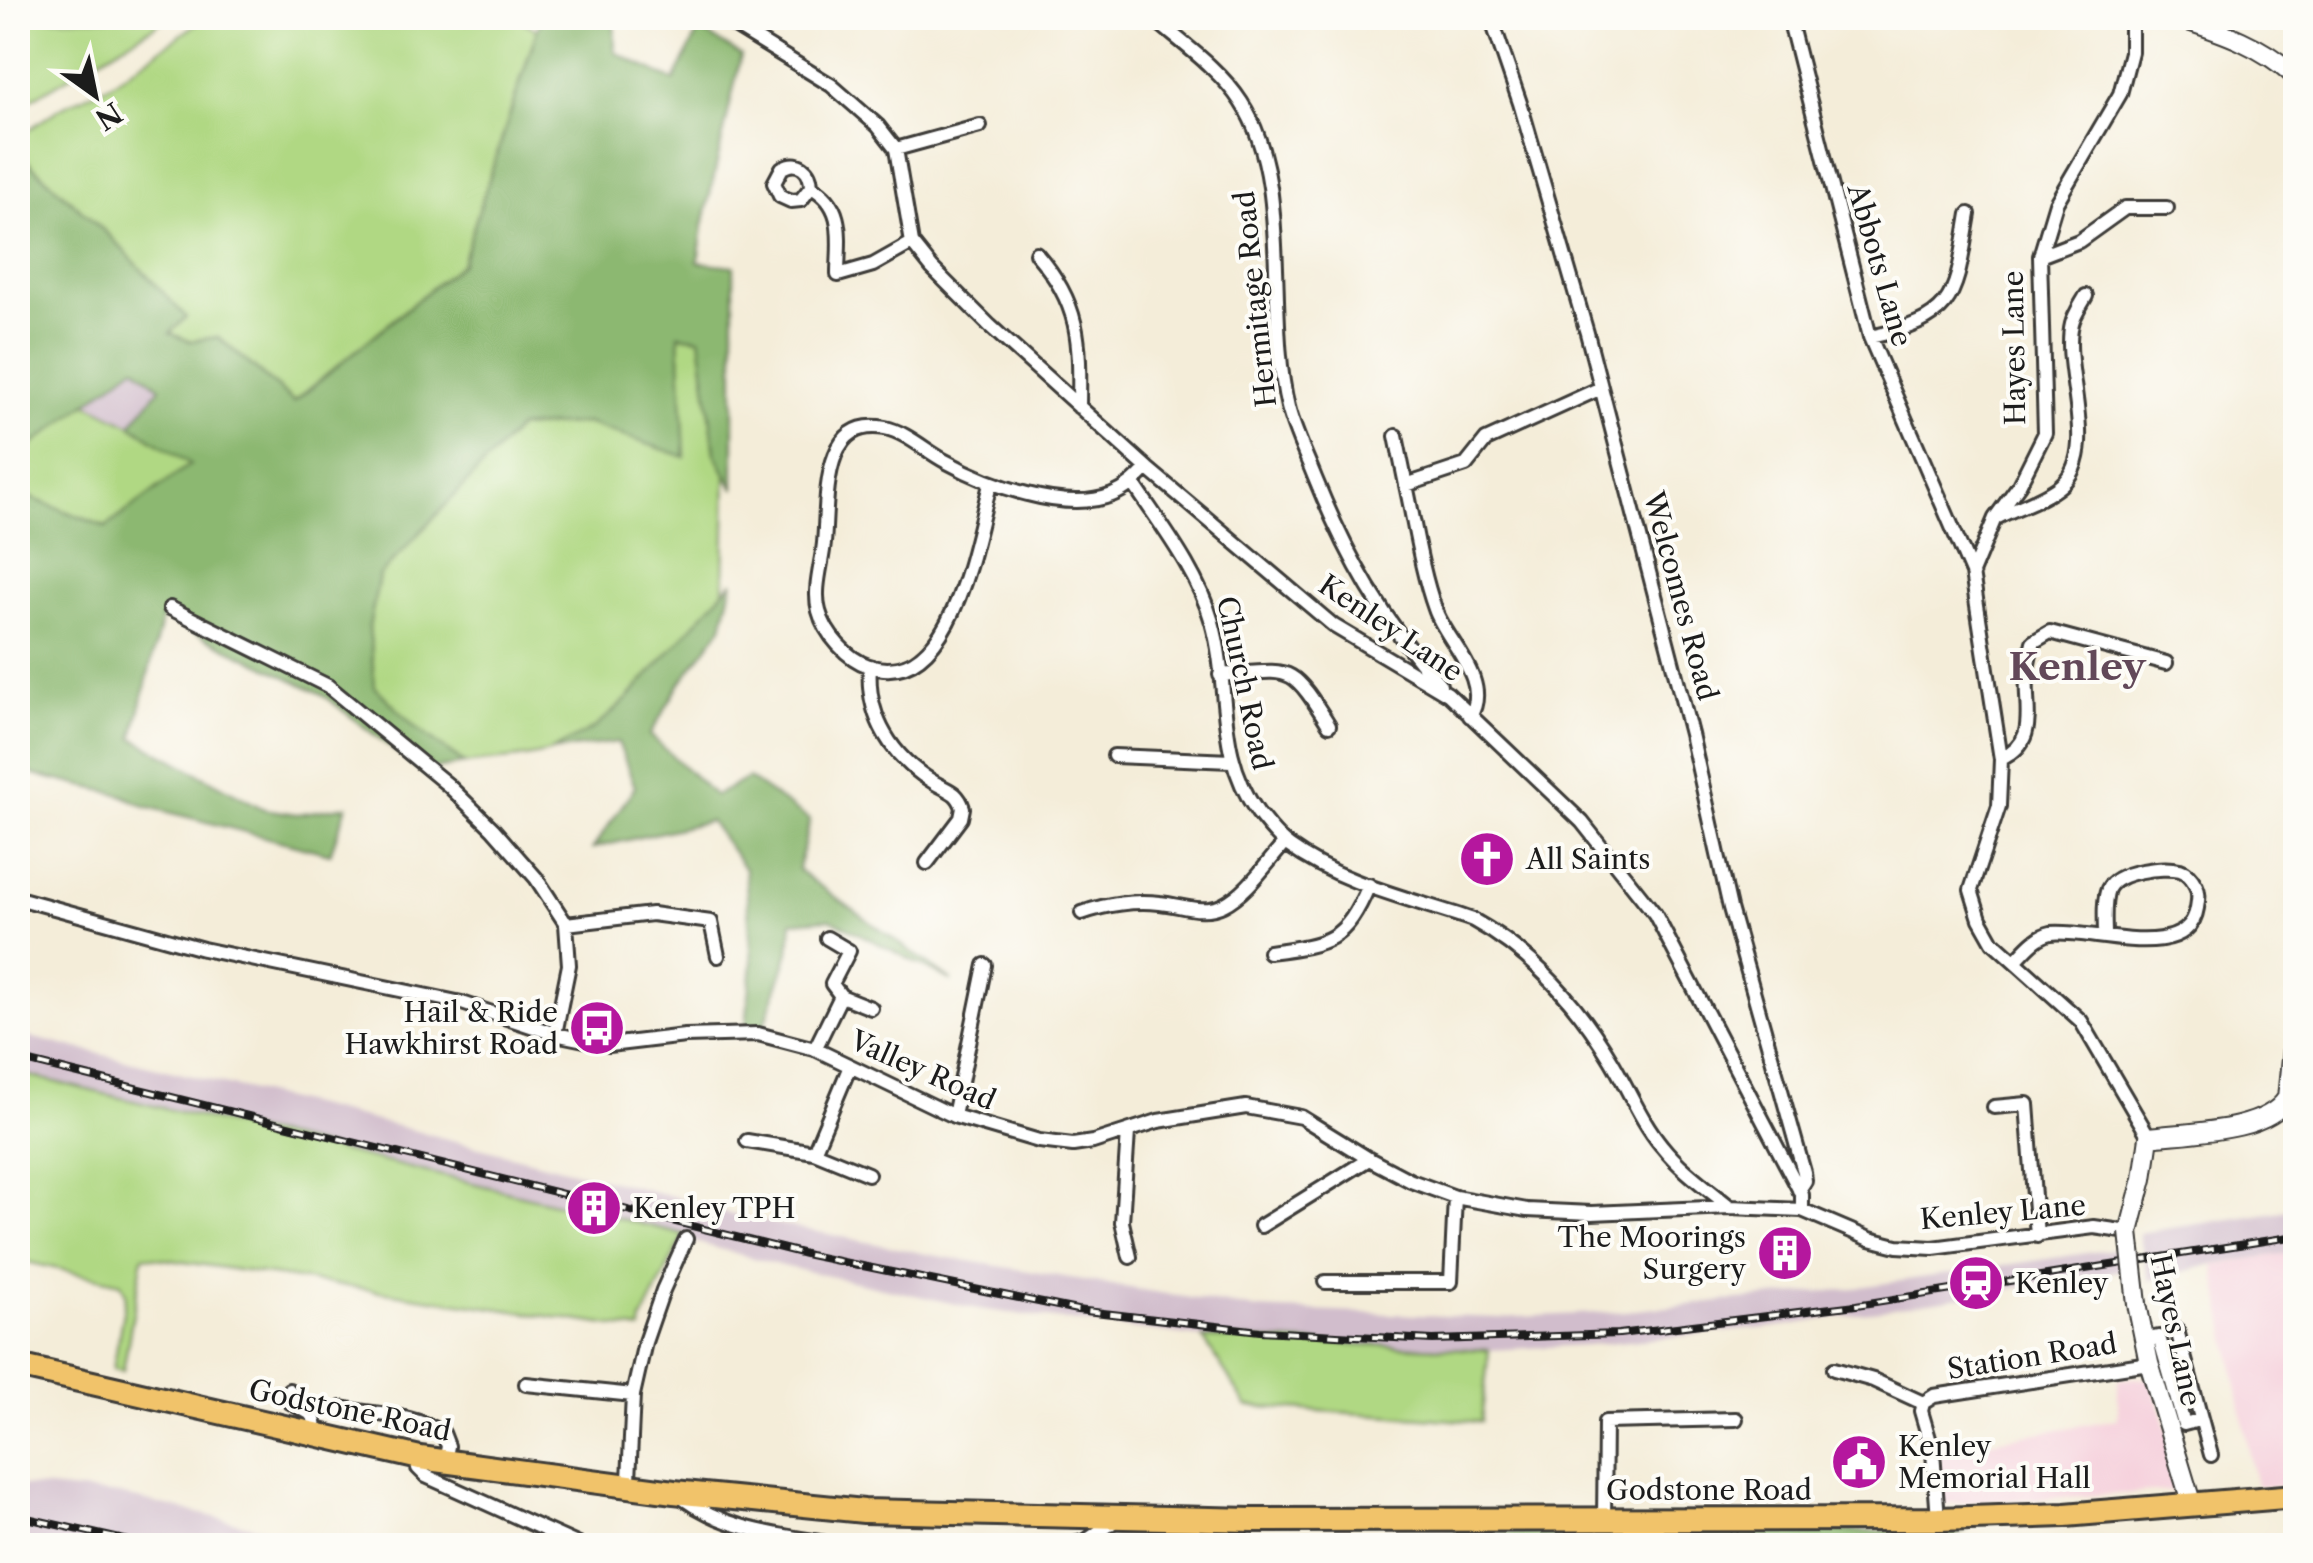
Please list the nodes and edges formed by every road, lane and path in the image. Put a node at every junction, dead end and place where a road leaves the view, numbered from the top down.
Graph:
1 (722, 18) edge
2 (1154, 18) edge
3 (1491, 18) edge
4 (1789, 18) edge
5 (2131, 18) edge
6 (2179, 18) edge
7 (2296, 77) edge
8 (980, 126) dead end
9 (896, 149) junction
10 (811, 187) dead end
11 (2167, 208) dead end
12 (1969, 214) dead end
13 (912, 242) junction
14 (1036, 253) dead end
15 (2040, 256) junction
16 (2086, 296) dead end
17 (1870, 337) junction
18 (1601, 388) junction
19 (1079, 406) junction
20 (1396, 436) dead end
21 (1148, 468) junction
22 (1133, 483) junction
23 (990, 485) junction
24 (1406, 485) junction
25 (1995, 518) junction
26 (1972, 573) junction
27 (170, 608) dead end
28 (2166, 663) dead end
29 (870, 666) junction
30 (1220, 676) junction
31 (1448, 694) junction
32 (1470, 716) junction
33 (1329, 725) dead end
34 (1114, 756) dead end
35 (2002, 758) junction
36 (1231, 761) junction
37 (1284, 844) junction
38 (928, 863) dead end
39 (1369, 884) junction
40 (18, 898) edge
41 (1082, 913) dead end
42 (566, 924) junction
43 (2104, 935) junction
44 (827, 938) dead end
45 (1270, 952) dead end
46 (718, 956) dead end
47 (2015, 961) junction
48 (986, 965) dead end
49 (841, 996) junction
50 (870, 1008) dead end
51 (2296, 1009) edge
52 (555, 1034) junction
53 (815, 1049) junction
54 (850, 1066) junction
55 (1994, 1107) dead end
56 (2289, 1110) edge
57 (954, 1116) junction
58 (1128, 1132) junction
59 (2149, 1137) junction
60 (747, 1141) dead end
61 (814, 1152) junction
62 (1369, 1159) junction
63 (868, 1174) dead end
64 (1799, 1190) junction
65 (1455, 1197) junction
66 (1730, 1208) junction
67 (1802, 1210) junction
68 (1261, 1226) dead end
69 (2129, 1232) junction
70 (2037, 1236) junction
71 (686, 1239) dead end
72 (1130, 1257) dead end
73 (1325, 1282) dead end
74 (2177, 1330) dead end
75 (2144, 1340) junction
76 (2150, 1362) junction
77 (18, 1366) edge
78 (1834, 1369) dead end
79 (526, 1384) dead end
80 (288, 1390) dead end
81 (633, 1395) junction
82 (1923, 1403) junction
83 (342, 1408) dead end
84 (1736, 1419) dead end
85 (2199, 1420) junction
86 (318, 1435) junction
87 (2211, 1455) dead end
88 (420, 1458) junction
89 (445, 1462) junction
90 (624, 1486) junction
91 (674, 1492) junction
92 (2296, 1496) edge
93 (2191, 1502) junction
94 (1121, 1517) junction
95 (1938, 1519) junction
96 (1604, 1520) junction
97 (581, 1546) edge
98 (844, 1546) edge
99 (1066, 1546) edge

1 - 9 street
2 - 31 street, Hermitage Road
3 - 18 street, Welcomes Road
4 - 17 street, Abbots Lane
5 - 15 street, Hayes Lane
6 - 7 street
8 - 9 street
9 - 13 street
10 - 13 street
11 - 15 street
12 - 17 street
13 - 19 street, Kenley Lane
14 - 19 street
15 - 25 street, Hayes Lane
16 - 25 street
17 - 26 street, Abbots Lane
18 - 24 street
18 - 64 street, Welcomes Road
19 - 21 street, Kenley Lane
20 - 24 street
21 - 22 street
21 - 31 street, Kenley Lane
22 - 23 street
22 - 30 street, Church Road
23 - 29 street
23 - 29 street
24 - 32 street
25 - 26 street, Hayes Lane
26 - 35 street
27 - 42 street
28 - 35 street
29 - 38 street
30 - 33 street
30 - 36 street, Church Road
31 - 32 street, Kenley Lane
32 - 64 street, Kenley Lane
34 - 36 street
35 - 47 street
36 - 37 street, Church Road
37 - 39 street, Church Road
37 - 41 street
39 - 45 street
39 - 66 street, Church Road
40 - 52 street, Valley Road
42 - 46 street
42 - 52 street
43 - 43 street
43 - 47 street
44 - 49 street
47 - 59 street
48 - 57 street
49 - 50 street
49 - 53 street
51 - 56 street
52 - 53 street, Valley Road
53 - 54 street, Valley Road
54 - 57 street, Valley Road
54 - 61 street
55 - 70 street
56 - 59 street
57 - 58 street, Valley Road
58 - 62 street, Valley Road
58 - 72 street
59 - 69 street, Hayes Lane
60 - 61 street
61 - 63 street
62 - 65 street, Valley Road
62 - 68 street
64 - 67 street, Kenley Lane
65 - 66 street, Valley Road
65 - 73 street
66 - 67 street, Valley Road
67 - 70 street, Kenley Lane
69 - 70 street, Kenley Lane
69 - 75 street, Hayes Lane, bridge
71 - 81 street
74 - 85 street
75 - 76 street, Hayes Lane
75 - 85 street
76 - 82 street, Station Road
76 - 93 street, Hayes Lane
77 - 86 highway, Godstone Road
78 - 82 street
79 - 81 street
80 - 86 street
81 - 90 street
82 - 95 street, Station Road
83 - 89 street
84 - 96 street
85 - 87 street
86 - 88 highway, Godstone Road
88 - 89 highway, Godstone Road
88 - 97 street
89 - 90 highway, Godstone Road
90 - 91 highway, Godstone Road
91 - 94 highway, Godstone Road
91 - 98 street, Godstone Road
92 - 93 highway, Godstone Road
93 - 95 highway, Godstone Road
94 - 96 highway, Godstone Road
94 - 99 street
95 - 96 highway, Godstone Road

